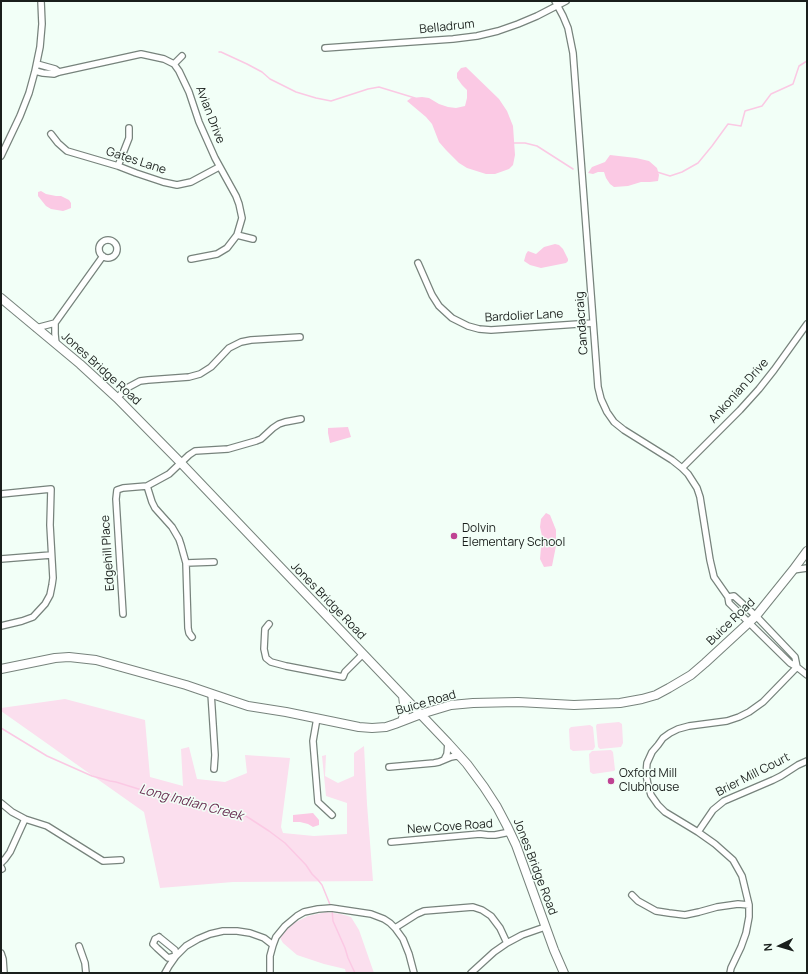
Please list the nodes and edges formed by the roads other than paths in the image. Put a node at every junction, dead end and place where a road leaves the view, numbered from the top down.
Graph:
1 (41, 1) edge
2 (566, 1) edge
3 (557, 3) edge
4 (325, 48) dead end
5 (182, 56) dead end
6 (37, 64) junction
7 (174, 64) junction
8 (35, 71) junction
9 (59, 72) junction
10 (129, 128) dead end
11 (51, 134) dead end
12 (1, 156) edge
13 (118, 166) junction
14 (219, 167) junction
15 (237, 235) junction
16 (253, 239) dead end
17 (103, 256) dead end
18 (191, 258) dead end
19 (418, 263) dead end
20 (1, 298) edge
21 (55, 323) junction
22 (593, 323) junction
23 (807, 324) edge
24 (36, 328) junction
25 (300, 336) dead end
26 (56, 344) junction
27 (117, 398) junction
28 (301, 419) dead end
29 (181, 463) junction
30 (682, 468) junction
31 (147, 486) junction
32 (1, 494) edge
33 (807, 551) edge
34 (51, 555) junction
35 (1, 558) edge
36 (214, 562) dead end
37 (186, 563) junction
38 (807, 568) edge
39 (793, 570) junction
40 (728, 597) junction
41 (123, 614) dead end
42 (756, 616) junction
43 (749, 623) junction
44 (269, 624) dead end
45 (1, 626) edge
46 (192, 637) dead end
47 (363, 654) junction
48 (797, 667) junction
49 (1, 669) edge
50 (807, 675) edge
51 (211, 693) junction
52 (403, 696) junction
53 (420, 714) junction
54 (317, 718) junction
55 (402, 721) junction
56 (448, 743) junction
57 (461, 757) junction
58 (445, 758) junction
59 (807, 761) edge
60 (389, 767) dead end
61 (214, 769) dead end
62 (1, 803) edge
63 (332, 815) dead end
64 (25, 818) junction
65 (510, 832) junction
66 (698, 832) junction
67 (391, 842) dead end
68 (121, 860) dead end
69 (1, 863) edge
70 (632, 895) dead end
71 (749, 905) junction
72 (545, 927) junction
73 (395, 928) junction
74 (507, 943) junction
75 (273, 944) junction
76 (79, 946) dead end
77 (1, 952) edge
78 (4, 973) edge
79 (86, 973) edge
80 (165, 973) edge
81 (270, 973) edge
82 (414, 973) edge
83 (471, 973) edge
84 (564, 973) edge
85 (730, 973) edge

1 - 6 street
2 - 3 street, Belladrum
3 - 4 street, Belladrum
3 - 22 street, Candacraig
5 - 7 street
6 - 8 street
6 - 9 street
7 - 9 street
7 - 14 street, Avian Drive
8 - 9 street
8 - 12 street
10 - 13 street
11 - 13 street, Gates Lane
13 - 14 street, Gates Lane
14 - 15 street, Avian Drive
15 - 16 street
15 - 18 street, Avian Drive
17 - 21 street
19 - 22 street, Bardolier Lane
20 - 24 main road, Jones Bridge Road
21 - 24 street
21 - 26 street
22 - 30 street, Candacraig
23 - 30 street, Ankonian Drive
24 - 26 main road, Jones Bridge Road
25 - 27 street
26 - 27 main road, Jones Bridge Road
27 - 29 main road, Jones Bridge Road
28 - 29 street
29 - 31 street
29 - 47 main road, Jones Bridge Road
30 - 40 street, Candacraig
31 - 37 street
31 - 41 street, Edgehill Place
32 - 34 street
33 - 39 main road, Buice Road
34 - 35 street
34 - 45 street
36 - 37 street
37 - 46 street
38 - 39 street
39 - 42 main road, Buice Road
40 - 42 street, Candacraig
40 - 43 street, Candacraig
42 - 43 main road, Buice Road
42 - 48 street
43 - 48 street, Candacraig
43 - 53 main road, Buice Road
44 - 47 street
47 - 52 main road, Jones Bridge Road
48 - 50 street, Candacraig
48 - 66 street
49 - 51 main road, Buice Road
51 - 54 main road, Buice Road
51 - 61 street
52 - 53 main road, Jones Bridge Road
52 - 55 main road
53 - 55 main road, Buice Road
53 - 56 main road, Jones Bridge Road
54 - 55 main road, Buice Road
54 - 63 street
56 - 57 main road, Jones Bridge Road
56 - 58 street
57 - 58 street
57 - 65 main road, Jones Bridge Road
58 - 60 street
59 - 66 street, Brier Mill Court
62 - 64 street
64 - 68 street
64 - 69 street
65 - 67 street, New Cove Road
65 - 72 main road, Jones Bridge Road
66 - 71 street
70 - 71 street
71 - 85 street
72 - 74 street
72 - 84 main road, Jones Bridge Road
73 - 74 street
73 - 75 street
73 - 82 street
74 - 83 street
75 - 80 street
75 - 81 street
76 - 79 street
77 - 78 street

